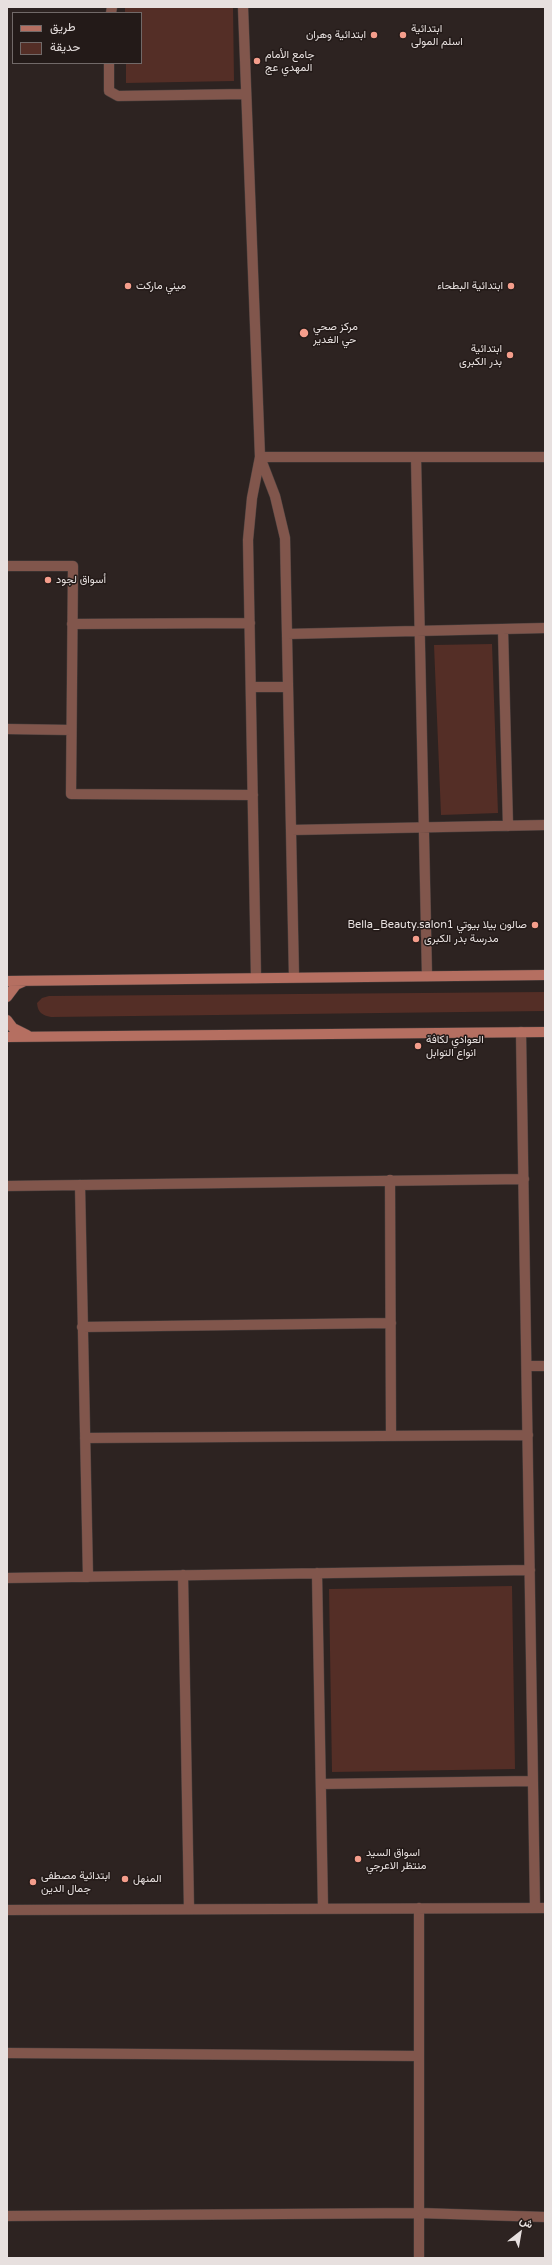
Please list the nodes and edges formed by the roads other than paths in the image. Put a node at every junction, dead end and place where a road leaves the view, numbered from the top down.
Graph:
1 (243, 7) edge
2 (109, 64) edge
3 (246, 94) junction
4 (260, 457) junction
5 (416, 457) junction
6 (545, 457) edge
7 (7, 566) edge
8 (250, 623) junction
9 (72, 624) junction
10 (545, 628) edge
11 (503, 629) junction
12 (420, 630) junction
13 (287, 634) junction
14 (251, 687) junction
15 (288, 687) junction
16 (7, 729) edge
17 (72, 730) junction
18 (253, 795) junction
19 (545, 825) edge
20 (508, 826) junction
21 (424, 828) junction
22 (291, 830) junction
23 (545, 975) edge
24 (427, 976) junction
25 (256, 978) junction
26 (294, 978) junction
27 (7, 981) edge
28 (25, 981) junction
29 (7, 997) edge
30 (7, 1020) edge
31 (522, 1032) junction
32 (545, 1032) edge
33 (30, 1036) junction
34 (7, 1037) edge
35 (524, 1178) junction
36 (390, 1180) junction
37 (80, 1185) junction
38 (7, 1186) edge
39 (391, 1323) junction
40 (82, 1327) junction
41 (526, 1366) junction
42 (545, 1366) edge
43 (528, 1435) junction
44 (391, 1436) junction
45 (85, 1438) junction
46 (530, 1570) junction
47 (317, 1573) junction
48 (182, 1575) junction
49 (88, 1577) junction
50 (7, 1578) edge
51 (533, 1781) junction
52 (321, 1784) junction
53 (419, 1908) junction
54 (540, 1908) edge
55 (189, 1909) junction
56 (323, 1909) junction
57 (7, 1910) edge
58 (7, 2053) edge
59 (419, 2056) junction
60 (419, 2213) junction
61 (7, 2216) edge
62 (545, 2217) edge
63 (419, 2258) edge

1 - 3 street
2 - 3 street
3 - 4 street
4 - 5 street
4 - 8 street
4 - 13 street
5 - 6 street
5 - 12 street
7 - 9 street
8 - 9 street
8 - 14 street
9 - 17 street
10 - 11 street
11 - 12 street
11 - 20 street
12 - 13 street
12 - 21 street
13 - 15 street
14 - 15 street
14 - 18 street
15 - 22 street
16 - 17 street
17 - 18 street
18 - 25 street
19 - 20 street
20 - 21 street
21 - 22 street
21 - 24 street
22 - 26 street
23 - 24 main road
24 - 26 main road
25 - 26 main road
25 - 28 main road
27 - 28 main road
28 - 29 main road
30 - 33 main road
31 - 32 main road
31 - 33 main road
31 - 35 street
33 - 34 main road
35 - 36 street
35 - 41 street
36 - 37 street
36 - 39 street
37 - 38 street
37 - 40 street
39 - 40 street
39 - 44 street
40 - 45 street
41 - 42 street
41 - 43 street
43 - 44 street
43 - 46 street
44 - 45 street
45 - 49 street
46 - 47 street
46 - 51 street
47 - 48 street
47 - 52 street
48 - 49 street
48 - 55 street
49 - 50 street
51 - 52 street
51 - 54 street
52 - 56 street
53 - 54 street
53 - 56 street
53 - 59 street
55 - 56 street
55 - 57 street
58 - 59 street
59 - 60 street
60 - 61 street
60 - 62 street
60 - 63 street

